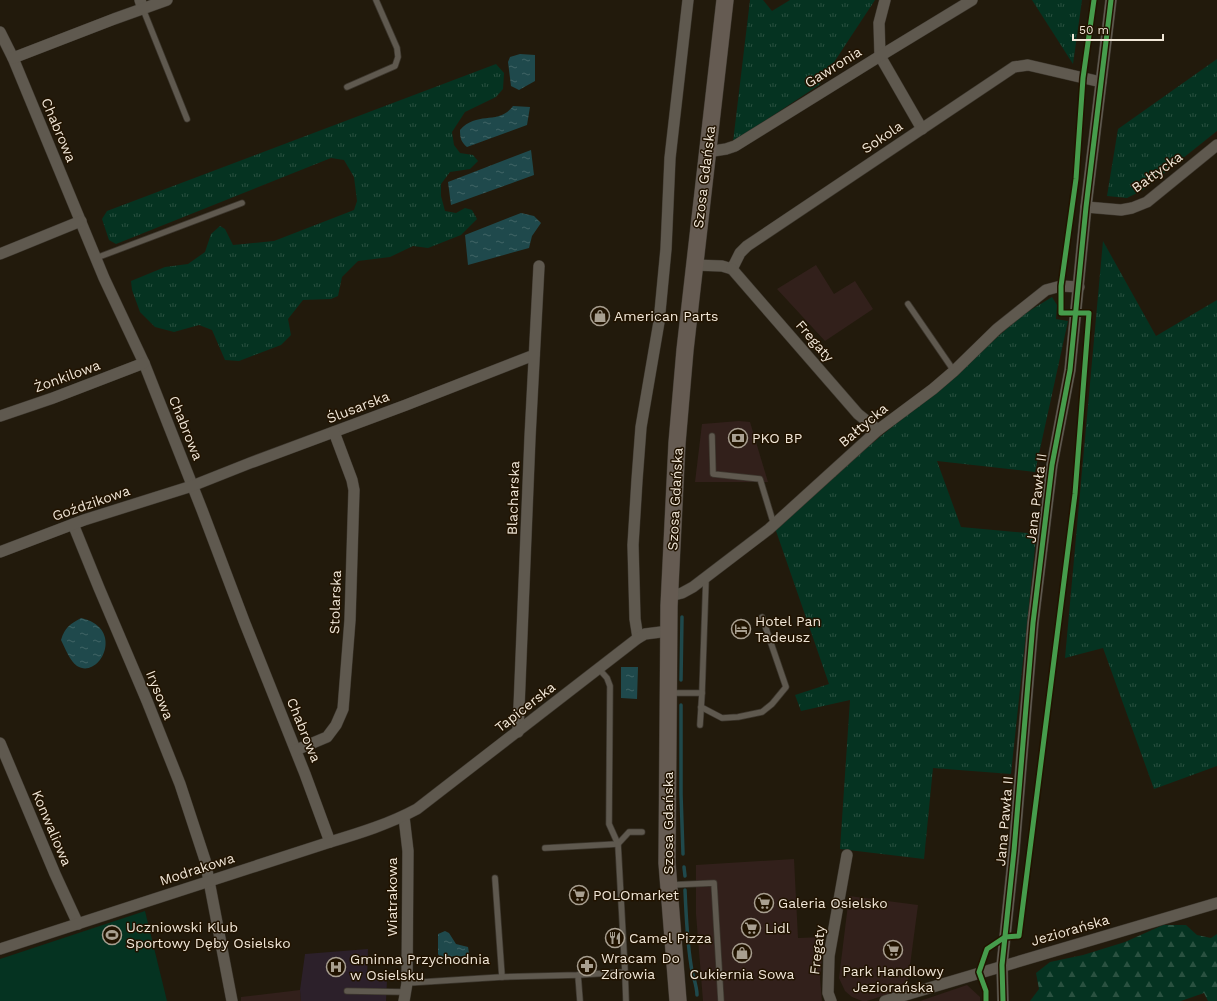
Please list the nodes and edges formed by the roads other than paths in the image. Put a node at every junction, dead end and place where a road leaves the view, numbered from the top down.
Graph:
1 (167, 0) edge
2 (376, 0) edge
3 (688, 0) edge
4 (725, 0) edge
5 (886, 0) edge
6 (972, 0) edge
7 (1111, 0) edge
8 (142, 5) edge
9 (0, 32) edge
10 (880, 56) junction
11 (13, 58) junction
12 (1101, 82) junction
13 (347, 87) dead end
14 (187, 119) dead end
15 (922, 128) junction
16 (1217, 145) edge
17 (707, 152) junction
18 (242, 203) dead end
19 (1086, 207) junction
20 (81, 221) junction
21 (0, 254) edge
22 (96, 258) junction
23 (539, 266) dead end
24 (694, 266) junction
25 (732, 269) junction
26 (1079, 287) junction
27 (908, 304) dead end
28 (534, 354) junction
29 (144, 363) junction
30 (954, 371) junction
31 (0, 416) edge
32 (878, 430) junction
33 (334, 432) junction
34 (712, 436) dead end
35 (192, 486) junction
36 (73, 524) junction
37 (774, 524) junction
38 (0, 552) edge
39 (706, 577) junction
40 (670, 596) junction
41 (762, 617) dead end
42 (669, 630) junction
43 (638, 638) junction
44 (599, 669) junction
45 (668, 693) junction
46 (702, 693) junction
47 (701, 707) junction
48 (700, 725) dead end
49 (518, 732) junction
50 (0, 743) edge
51 (296, 750) junction
52 (404, 817) junction
53 (642, 832) dead end
54 (330, 842) junction
55 (618, 844) junction
56 (545, 848) dead end
57 (847, 855) dead end
58 (494, 878) dead end
59 (209, 881) junction
60 (668, 885) junction
61 (1217, 903) edge
62 (78, 924) junction
63 (0, 949) edge
64 (1002, 965) junction
65 (625, 972) junction
66 (578, 975) junction
67 (502, 977) junction
68 (348, 991) dead end
69 (405, 992) edge
70 (899, 999) edge
71 (232, 1001) edge
72 (580, 1001) edge
73 (626, 1001) edge
74 (678, 1001) edge
75 (721, 1001) edge
76 (831, 1001) edge
77 (885, 1001) edge
78 (1003, 1001) edge

1 - 8 street
2 - 13 lane
3 - 43 street
4 - 17 main road, Szosa Gdańska
5 - 10 street
6 - 10 street, Gawronia
7 - 12 street, Jana Pawła II
8 - 11 street
8 - 14 lane
9 - 11 street, Chabrowa
10 - 15 street
10 - 17 street, Gawronia
11 - 20 street, Chabrowa
12 - 15 street, Sokola
12 - 19 street, Jana Pawła II
15 - 25 street, Sokola
16 - 19 street, Bałtycka
17 - 24 main road, Szosa Gdańska
18 - 22 lane
19 - 26 street, Jana Pawła II
20 - 21 street
20 - 22 street, Chabrowa
22 - 29 street, Chabrowa
23 - 28 street, Blacharska
24 - 25 street
24 - 40 main road, Szosa Gdańska
25 - 32 street, Fregaty
26 - 30 street, Bałtycka
26 - 64 street, Jana Pawła II
27 - 30 lane
28 - 33 street, Ślusarska
28 - 49 street, Blacharska
29 - 31 street, Żonkilowa
29 - 35 street, Chabrowa
30 - 32 street, Bałtycka
32 - 37 street, Bałtycka
33 - 35 street, Ślusarska
33 - 51 street, Stolarska
34 - 37 lane
35 - 36 street, Goździkowa
35 - 51 street, Chabrowa
36 - 38 street, Goździkowa
36 - 59 street, Irysowa
37 - 39 street, Bałtycka
39 - 40 street, Bałtycka
39 - 46 lane
40 - 42 main road, Szosa Gdańska
41 - 47 lane
42 - 43 street, Tapicerska
42 - 45 main road, Szosa Gdańska
43 - 44 street, Tapicerska
44 - 49 street, Tapicerska
44 - 55 lane
45 - 46 lane
45 - 60 main road, Szosa Gdańska
46 - 47 lane
47 - 48 lane
49 - 52 street, Tapicerska
50 - 62 street, Konwaliowa
51 - 54 street, Chabrowa
52 - 54 street, Modrakowa
52 - 69 street, Wiatrakowa
53 - 55 lane
54 - 59 street, Modrakowa
55 - 56 lane
55 - 65 lane
57 - 76 street, Fregaty
58 - 67 lane
59 - 62 street, Modrakowa
59 - 71 street, Irysowa
60 - 74 main road, Szosa Gdańska
60 - 75 lane
61 - 64 street, Jeziorańska
62 - 63 street, Modrakowa
64 - 70 street, Jeziorańska
64 - 78 street, Jana Pawła II
65 - 66 lane
65 - 73 lane
66 - 67 lane
66 - 72 lane
67 - 69 lane
68 - 69 lane
70 - 77 street, Jeziorańska

